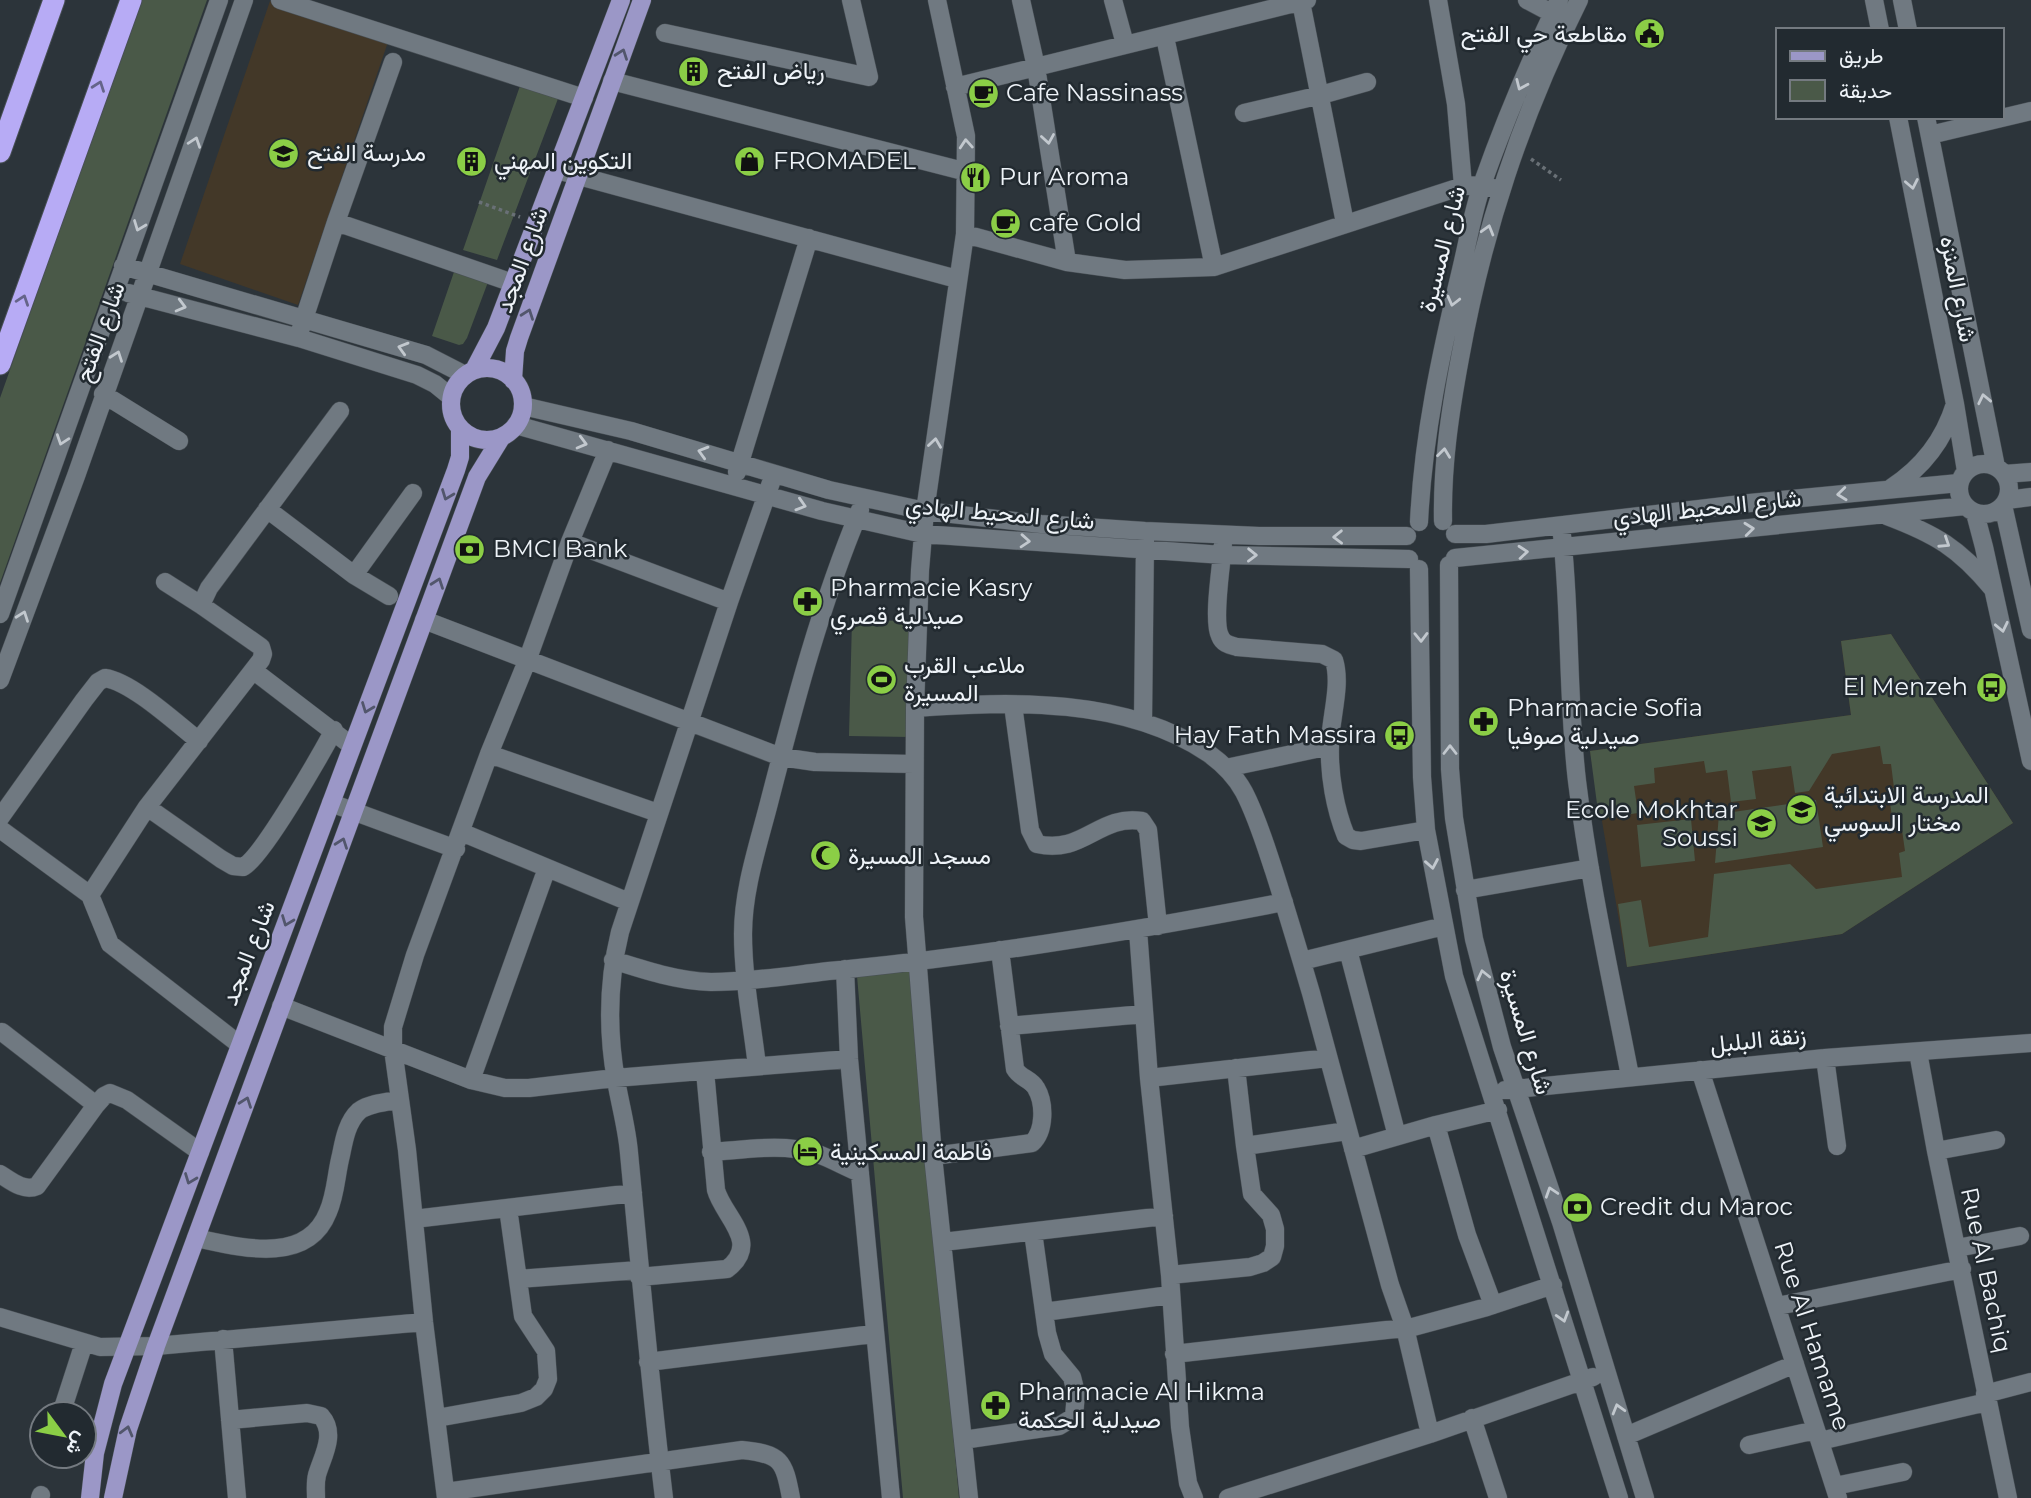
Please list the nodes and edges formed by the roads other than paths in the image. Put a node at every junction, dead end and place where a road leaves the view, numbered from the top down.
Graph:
1 (54, 0) edge
2 (131, 0) edge
3 (219, 0) edge
4 (244, 0) edge
5 (279, 0) edge
6 (621, 0) edge
7 (642, 0) edge
8 (851, 0) edge
9 (937, 0) edge
10 (1021, 0) edge
11 (1113, 0) edge
12 (1438, 0) edge
13 (1527, 0) edge
14 (1578, 0) edge
15 (1874, 0) edge
16 (1902, 0) edge
17 (1304, 1) edge
18 (1244, 7) edge
19 (1560, 12) edge
20 (1880, 28) edge
21 (1908, 28) edge
22 (665, 33) dead end
23 (1165, 37) junction
24 (1125, 44) junction
25 (393, 62) dead end
26 (1036, 67) junction
27 (612, 81) junction
28 (1367, 82) dead end
29 (955, 87) junction
30 (1321, 96) junction
31 (584, 98) junction
32 (2031, 111) edge
33 (1244, 113) dead end
34 (2003, 115) edge
35 (1898, 119) edge
36 (1976, 119) edge
37 (1928, 126) edge
38 (0, 152) edge
39 (557, 170) junction
40 (967, 172) junction
41 (578, 176) junction
42 (1463, 186) junction
43 (1490, 188) junction
44 (336, 222) junction
45 (1345, 223) junction
46 (965, 234) junction
47 (809, 238) junction
48 (1067, 262) junction
49 (123, 266) junction
50 (1214, 267) junction
51 (148, 274) junction
52 (957, 279) junction
53 (513, 283) junction
54 (115, 289) junction
55 (140, 295) junction
56 (304, 320) junction
57 (299, 338) junction
58 (0, 365) edge
59 (470, 373) junction
60 (513, 380) junction
61 (103, 394) junction
62 (451, 397) junction
63 (1955, 404) junction
64 (523, 406) junction
65 (340, 411) dead end
66 (516, 425) junction
67 (460, 429) junction
68 (501, 438) junction
69 (179, 441) dead end
70 (608, 450) junction
71 (740, 463) junction
72 (2000, 470) junction
73 (2031, 472) edge
74 (774, 474) junction
75 (1962, 477) junction
76 (733, 484) junction
77 (1889, 489) junction
78 (412, 492) dead end
79 (768, 495) junction
80 (2031, 497) edge
81 (865, 498) junction
82 (2005, 503) junction
83 (267, 509) junction
84 (1970, 510) junction
85 (925, 511) junction
86 (1884, 515) junction
87 (856, 519) junction
88 (1561, 526) junction
89 (1449, 528) junction
90 (1413, 529) junction
91 (1145, 531) junction
92 (923, 534) junction
93 (1224, 534) junction
94 (570, 542) junction
95 (1564, 548) junction
96 (1145, 550) junction
97 (1223, 555) junction
98 (1452, 561) junction
99 (1414, 564) junction
100 (354, 575) junction
101 (165, 582) dead end
102 (1994, 591) junction
103 (388, 596) dead end
104 (729, 602) junction
105 (201, 605) junction
106 (0, 614) edge
107 (424, 620) junction
108 (2031, 630) edge
109 (527, 661) junction
110 (254, 671) junction
111 (0, 680) edge
112 (1013, 705) junction
113 (915, 708) junction
114 (1143, 722) junction
115 (689, 723) junction
116 (334, 730) junction
117 (199, 741) junction
118 (352, 746) junction
119 (1330, 746) junction
120 (489, 754) junction
121 (781, 757) junction
122 (2031, 761) edge
123 (914, 764) junction
124 (1226, 768) junction
125 (331, 803) junction
126 (147, 807) junction
127 (353, 812) junction
128 (658, 813) junction
129 (0, 818) edge
130 (0, 830) edge
131 (1426, 831) junction
132 (458, 840) junction
133 (547, 868) junction
134 (1590, 868) junction
135 (1465, 890) junction
136 (90, 895) junction
137 (629, 902) junction
138 (1284, 902) junction
139 (1158, 926) junction
140 (1444, 926) junction
141 (1138, 930) junction
142 (1000, 950) junction
143 (1348, 950) junction
144 (613, 960) junction
145 (1302, 961) junction
146 (916, 962) junction
147 (845, 969) junction
148 (747, 980) junction
149 (281, 1006) junction
150 (1144, 1014) junction
151 (1009, 1026) junction
152 (2, 1032) dead end
153 (2031, 1043) edge
154 (240, 1045) junction
155 (393, 1049) junction
156 (1918, 1052) junction
157 (1328, 1058) junction
158 (1825, 1058) junction
159 (849, 1059) junction
160 (757, 1066) junction
161 (1236, 1068) junction
162 (1700, 1070) junction
163 (705, 1071) junction
164 (1630, 1076) junction
165 (615, 1078) junction
166 (1149, 1078) junction
167 (471, 1080) junction
168 (1516, 1088) junction
169 (1491, 1092) junction
170 (400, 1100) junction
171 (96, 1105) junction
172 (1497, 1110) junction
173 (1436, 1125) junction
174 (1347, 1131) junction
175 (1398, 1136) junction
176 (1996, 1140) dead end
177 (1245, 1146) junction
178 (1837, 1146) dead end
179 (1353, 1149) junction
180 (1936, 1151) junction
181 (200, 1152) junction
182 (711, 1152) junction
183 (933, 1157) junction
184 (860, 1173) junction
185 (0, 1174) edge
186 (633, 1193) junction
187 (508, 1209) junction
188 (1164, 1216) junction
189 (414, 1219) junction
190 (1033, 1232) junction
191 (2020, 1236) dead end
192 (196, 1238) junction
193 (943, 1242) junction
194 (1957, 1248) junction
195 (1962, 1269) junction
196 (639, 1274) junction
197 (1170, 1275) junction
198 (518, 1279) junction
199 (1553, 1285) junction
200 (1170, 1295) junction
201 (1493, 1305) junction
202 (1778, 1306) junction
203 (1044, 1312) junction
204 (0, 1317) edge
205 (424, 1322) junction
206 (1405, 1328) junction
207 (873, 1334) junction
208 (223, 1339) junction
209 (83, 1343) junction
210 (156, 1346) junction
211 (127, 1347) junction
212 (1174, 1354) junction
213 (648, 1362) junction
214 (1795, 1364) junction
215 (1607, 1371) junction
216 (1581, 1381) junction
217 (2031, 1382) edge
218 (1986, 1398) junction
219 (65, 1400) edge
220 (437, 1418) junction
221 (1472, 1418) junction
222 (230, 1420) junction
223 (1430, 1434) junction
224 (1818, 1435) junction
225 (1626, 1436) junction
226 (963, 1440) junction
227 (1749, 1445) dead end
228 (659, 1461) junction
229 (1903, 1472) dead end
230 (1267, 1492) edge
231 (1837, 1492) edge
232 (446, 1495) edge
233 (90, 1498) edge
234 (113, 1498) edge
235 (237, 1498) edge
236 (316, 1498) edge
237 (664, 1498) edge
238 (791, 1498) edge
239 (891, 1498) edge
240 (969, 1498) edge
241 (1194, 1498) edge
242 (1227, 1498) edge
243 (1498, 1498) edge
244 (1619, 1498) edge
245 (1645, 1498) edge
246 (2008, 1498) edge

1 - 38 highway
58 -> 2 highway
3 -> 49 street, شارع الفتح
51 -> 4 street, شارع الفتح
5 - 31 street
6 - 31 main road, شارع المجد
27 -> 7 main road, شارع المجد
8 - 22 street
9 - 29 street
10 - 26 street
11 - 24 street
12 - 42 street
13 - 19 street
14 - 19 street, شارع المسيرة
15 - 20 street
16 - 21 street
17 - 18 street
17 - 30 street
18 - 23 street
19 -> 43 street, شارع المسيرة
19 - 43 street, شارع المسيرة
23 - 24 street
23 - 50 street
24 - 26 street
25 - 44 street
26 - 29 street
26 -> 48 street
27 - 40 street
27 - 41 main road, شارع المجد
28 - 30 street
40 -> 29 street
30 - 33 street
30 - 45 street
31 - 39 main road, شارع المجد
32 - 34 street
35 -> 63 street, شارع المنزه
36 - 37 street
72 -> 37 street, شارع المنزه
39 - 41 street
39 - 53 main road, شارع المجد
40 - 46 street
41 - 47 street
60 -> 41 main road, شارع المجد
42 - 43 street
42 - 45 street
89 -> 43 street, شارع المسيرة
43 -> 90 street, شارع المسيرة
44 - 53 street
44 - 56 street
45 - 50 street
46 - 48 street
46 - 52 street
47 - 52 street
47 - 71 street
48 - 50 street
49 - 51 street
49 - 54 street, شارع الفتح
51 - 55 street, شارع الفتح
51 - 56 street
85 -> 52 street
53 - 59 main road, شارع المجد
54 - 55 street
54 -> 106 street, شارع الفتح
55 -> 57 street
61 -> 55 street, شارع الفتح
56 - 57 street
59 -> 56 street
57 - 62 street
59 - 60 main road
59 - 62 main road
60 - 64 main road
61 - 69 street
111 -> 61 street, شارع الفتح
62 - 67 main road
63 - 75 street, شارع المنزه
63 - 77 street
64 - 66 main road
71 -> 64 street, شارع المحيط الهادي
65 - 83 street
66 - 68 main road
66 -> 70 street, شارع المحيط الهادي
67 - 68 main road
67 -> 118 main road, شارع المجد
107 -> 68 main road, شارع المجد
70 - 76 street, شارع المحيط الهادي
70 - 94 street
71 - 74 street, شارع المحيط الهادي
71 - 76 street
72 - 73 street
72 - 75 street
72 - 82 street
74 - 79 street
74 - 81 street, شارع المحيط الهادي
75 - 77 street, شارع المحيط الهادي
75 - 84 street
76 - 79 street, شارع المحيط الهادي
77 -> 88 street, شارع المحيط الهادي
78 - 100 street
79 -> 87 street, شارع المحيط الهادي
79 - 104 street
80 - 82 street
81 - 85 street, شارع المحيط الهادي
81 - 87 street
82 - 84 street
82 - 108 street
83 - 100 street
83 - 105 street
84 - 86 street, شارع المحيط الهادي
84 - 102 street
85 - 91 street, شارع المحيط الهادي
85 - 92 street
95 -> 86 street, شارع المحيط الهادي
86 -> 102 street
87 - 92 street, شارع المحيط الهادي
87 - 121 street
88 - 89 street, شارع المحيط الهادي
88 - 95 street
89 - 90 street
89 - 98 street
90 -> 93 street, شارع المحيط الهادي
90 - 99 street
91 - 93 street, شارع المحيط الهادي
91 - 96 street
92 -> 96 street, شارع المحيط الهادي
92 - 113 street
93 - 97 street
94 - 104 street
94 - 109 street
98 -> 95 street, شارع المحيط الهادي
95 - 134 street
96 - 97 street, شارع المحيط الهادي
96 - 114 street
97 -> 99 street, شارع المحيط الهادي
97 - 119 street
98 - 99 street
135 -> 98 street, شارع المسيرة
99 -> 131 street, شارع المسيرة
100 - 103 street
101 - 105 street
102 -> 122 street
104 - 115 street
105 - 110 street
107 - 109 street
107 - 127 main road, شارع المجد
109 - 115 street
109 - 120 street
110 - 116 street
110 - 117 street
112 - 113 street
112 - 114 street
112 - 139 street
113 - 123 street
114 - 124 street
115 - 121 street
115 - 128 street
116 - 118 street
116 - 126 street
117 - 126 street
117 - 129 street
118 - 125 main road, شارع المجد
119 - 124 street
119 - 131 street
120 - 128 street
120 - 132 street
121 - 123 street
121 - 148 street
123 - 146 street
124 - 138 street
125 - 127 street
125 -> 154 main road, شارع المجد
126 - 136 street
127 - 132 street
149 -> 127 main road, شارع المجد
128 - 137 street
130 - 136 street
131 -> 140 street, شارع المسيرة
132 - 133 street
132 - 155 street
133 - 137 street
133 - 167 street
134 - 135 street
134 - 164 street
168 -> 135 street, شارع المسيرة
136 - 154 street
137 - 144 street
138 - 139 street
138 - 145 street
139 - 141 street
140 - 143 street
140 - 169 street, شارع المسيرة
141 - 142 street
141 - 150 street
142 - 146 street
142 - 151 street
143 - 145 street
143 - 175 street
144 - 148 street
144 - 165 street
145 - 157 street
146 - 147 street
146 - 183 street
147 - 148 street
147 - 159 street
148 - 160 street
149 - 155 street
192 -> 149 main road, شارع المجد
150 - 151 street
150 - 166 street
151 - 183 street
152 - 171 street
153 - 156 street, زنقة البلبل
154 - 181 main road, شارع المجد
155 - 167 street
155 - 170 street
156 - 158 street, زنقة البلبل
156 - 180 street, Rue Al Bachiq
157 - 161 street
157 - 174 street
158 - 162 street, زنقة البلبل
158 - 178 street
159 - 160 street
159 - 184 street
160 - 163 street
161 - 166 street
161 - 177 street
162 - 164 street, زنقة البلبل
162 - 202 street, Rue Al Hamame
163 - 165 street
163 - 182 street
164 - 168 street, زنقة البلبل
165 - 167 street
165 - 186 street
166 - 188 street
168 - 169 street, زنقة البلبل
215 -> 168 street, شارع المسيرة
169 - 172 street, شارع المسيرة
170 - 189 street
170 - 192 street
171 - 181 street
171 - 185 street
172 - 173 street
172 - 199 street, شارع المسيرة
173 - 175 street
173 - 201 street
174 - 177 street
174 - 179 street
175 - 179 street
176 - 180 street
177 - 197 street
179 - 206 street
180 - 194 street, Rue Al Bachiq
181 -> 211 main road, شارع المجد
182 - 184 street
182 - 196 street
183 - 193 street
184 - 207 street
186 - 187 street
186 - 196 street
187 - 189 street
187 - 198 street
188 - 190 street
188 - 197 street
189 - 205 street
190 - 193 street
190 - 203 street
191 - 194 street
192 - 210 main road, شارع المجد
193 - 226 street
194 - 195 street, Rue Al Bachiq
195 - 202 street
195 - 218 street, Rue Al Bachiq
196 - 198 street
196 - 213 street
197 - 200 street
198 - 220 street
199 - 201 street
199 -> 216 street, شارع المسيرة
200 - 203 street
200 - 212 street
201 - 206 street
202 - 214 street, Rue Al Hamame
203 - 226 street
204 - 209 street
205 - 208 street
205 - 220 street
206 - 212 street
206 - 223 street
207 - 213 street
207 - 239 street
208 - 210 street
208 - 222 street
209 - 211 street
209 - 219 street
210 - 211 street
234 -> 210 main road, شارع المجد
211 - 233 main road, شارع المجد
212 - 241 street
213 - 228 street
214 - 224 street, Rue Al Hamame
214 - 225 street
215 - 216 street
225 -> 215 street, شارع المسيرة
216 - 221 street
216 - 244 street, شارع المسيرة
217 - 218 street
218 - 224 street
218 - 246 street, Rue Al Bachiq
220 - 232 street
221 - 223 street
221 - 243 street
222 - 235 street
222 - 236 street
223 - 230 street
224 - 227 street
224 - 231 street, Rue Al Hamame
225 - 245 street, شارع المسيرة
226 - 240 street
228 - 232 street
228 - 237 street
228 - 238 street
229 - 231 street
230 - 242 street

